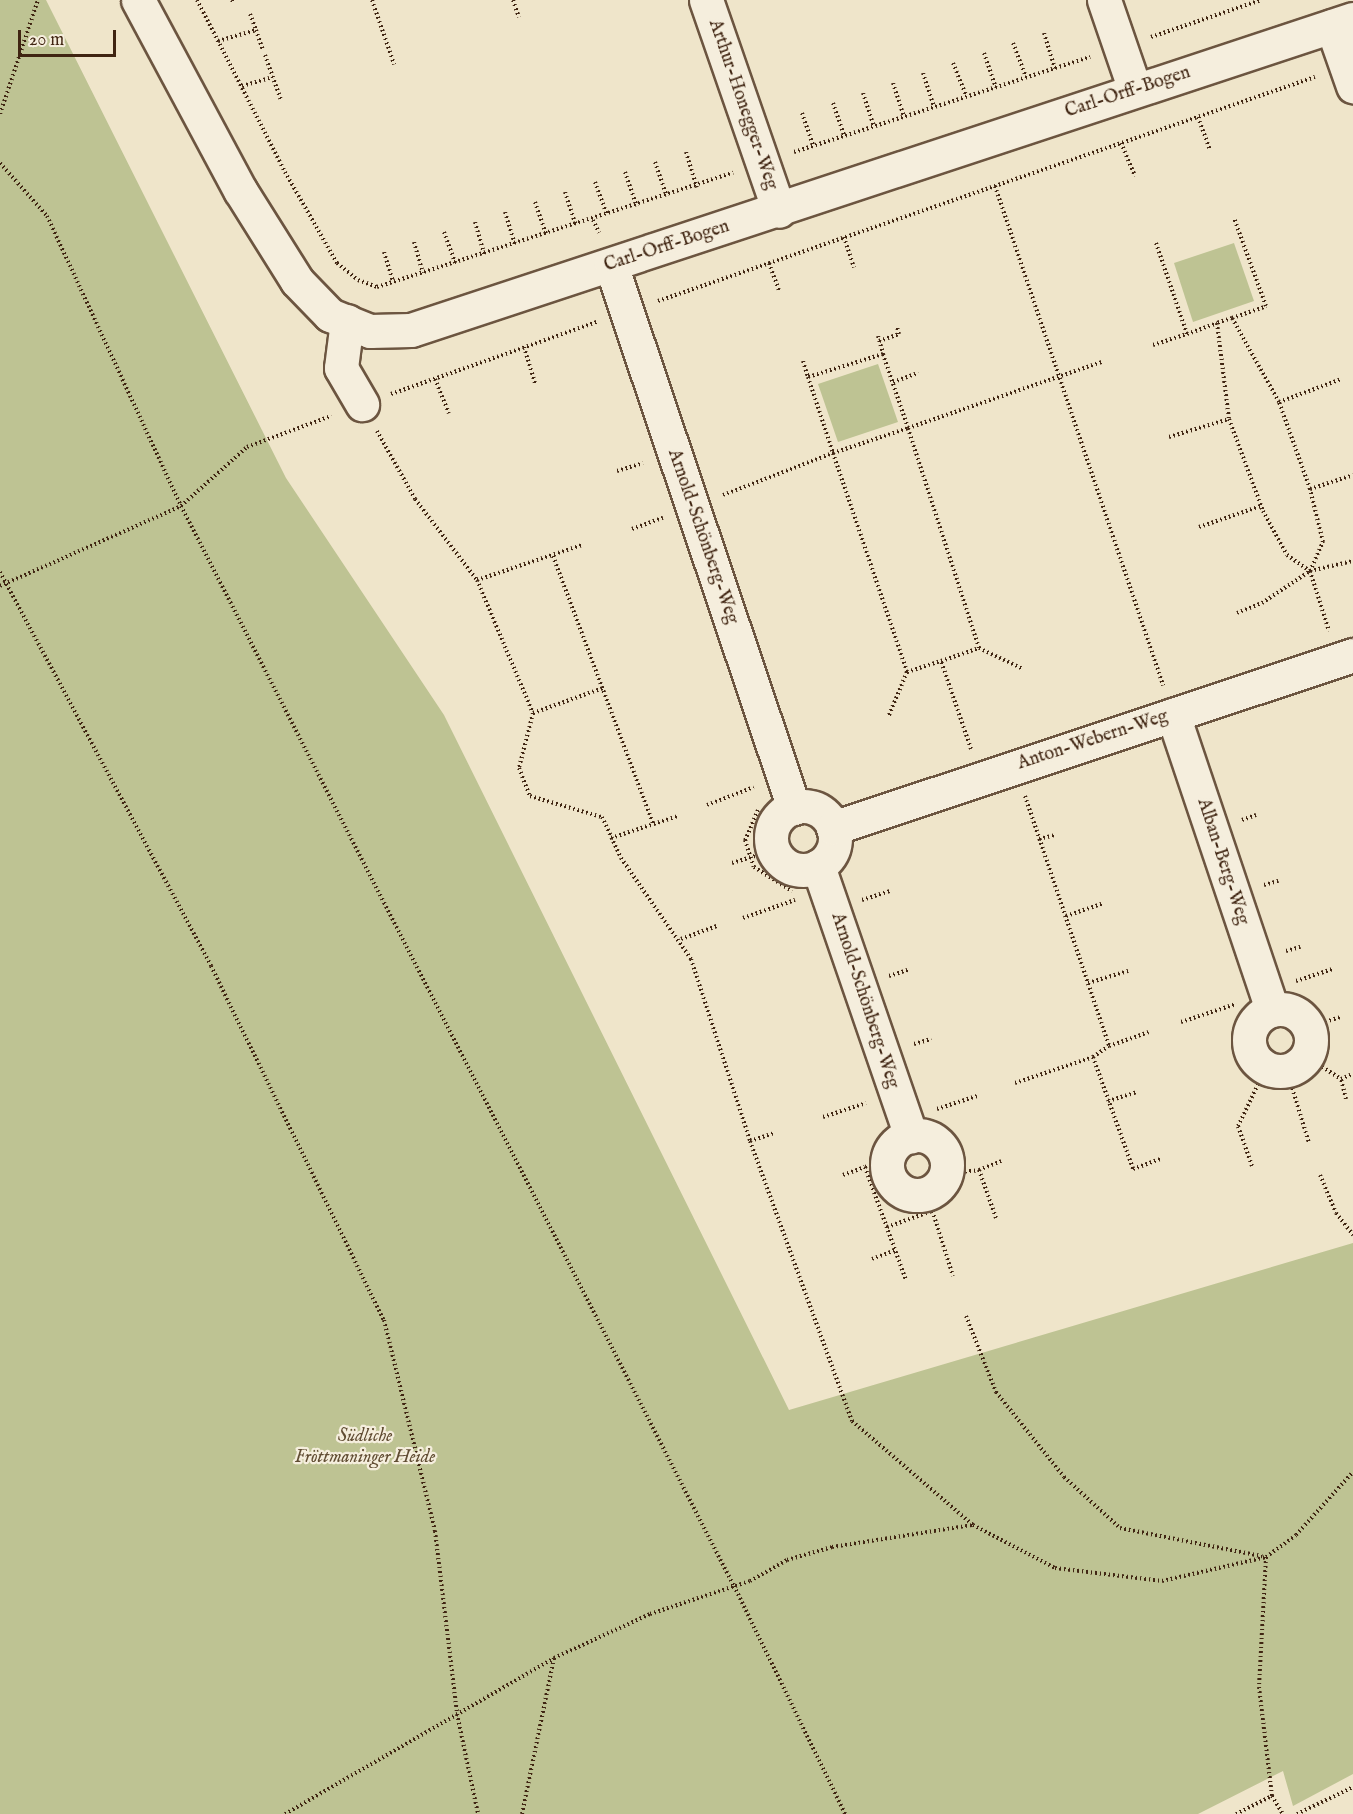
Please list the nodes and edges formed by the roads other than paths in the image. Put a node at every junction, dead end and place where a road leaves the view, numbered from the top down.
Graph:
1 (138, 0) edge
2 (706, 0) edge
3 (1104, 0) edge
4 (1342, 22) edge
5 (1350, 76) edge
6 (1135, 90) junction
7 (779, 211) junction
8 (611, 266) junction
9 (347, 321) junction
10 (362, 404) road end
11 (1346, 657) edge
12 (1173, 714) junction
13 (794, 808) junction
14 (834, 828) junction
15 (822, 877) junction
16 (1272, 1010) junction
17 (903, 1116) junction

1 - 9 street, Carl-Orff-Bogen
2 - 7 street, Arthur-Honegger-Weg
3 - 6 street
4 - 5 street
4 - 6 street, Carl-Orff-Bogen
6 - 7 street, Carl-Orff-Bogen
7 - 8 street, Carl-Orff-Bogen
8 - 9 street, Carl-Orff-Bogen
8 - 13 street, Arnold-Schönberg-Weg
9 - 10 street
11 - 12 street, Anton-Webern-Weg
12 - 14 street, Anton-Webern-Weg
12 - 16 street, Alban-Berg-Weg
13 - 14 street
13 - 15 street
14 - 15 street
15 - 17 street, Arnold-Schönberg-Weg
16 - 16 street
17 - 17 street

